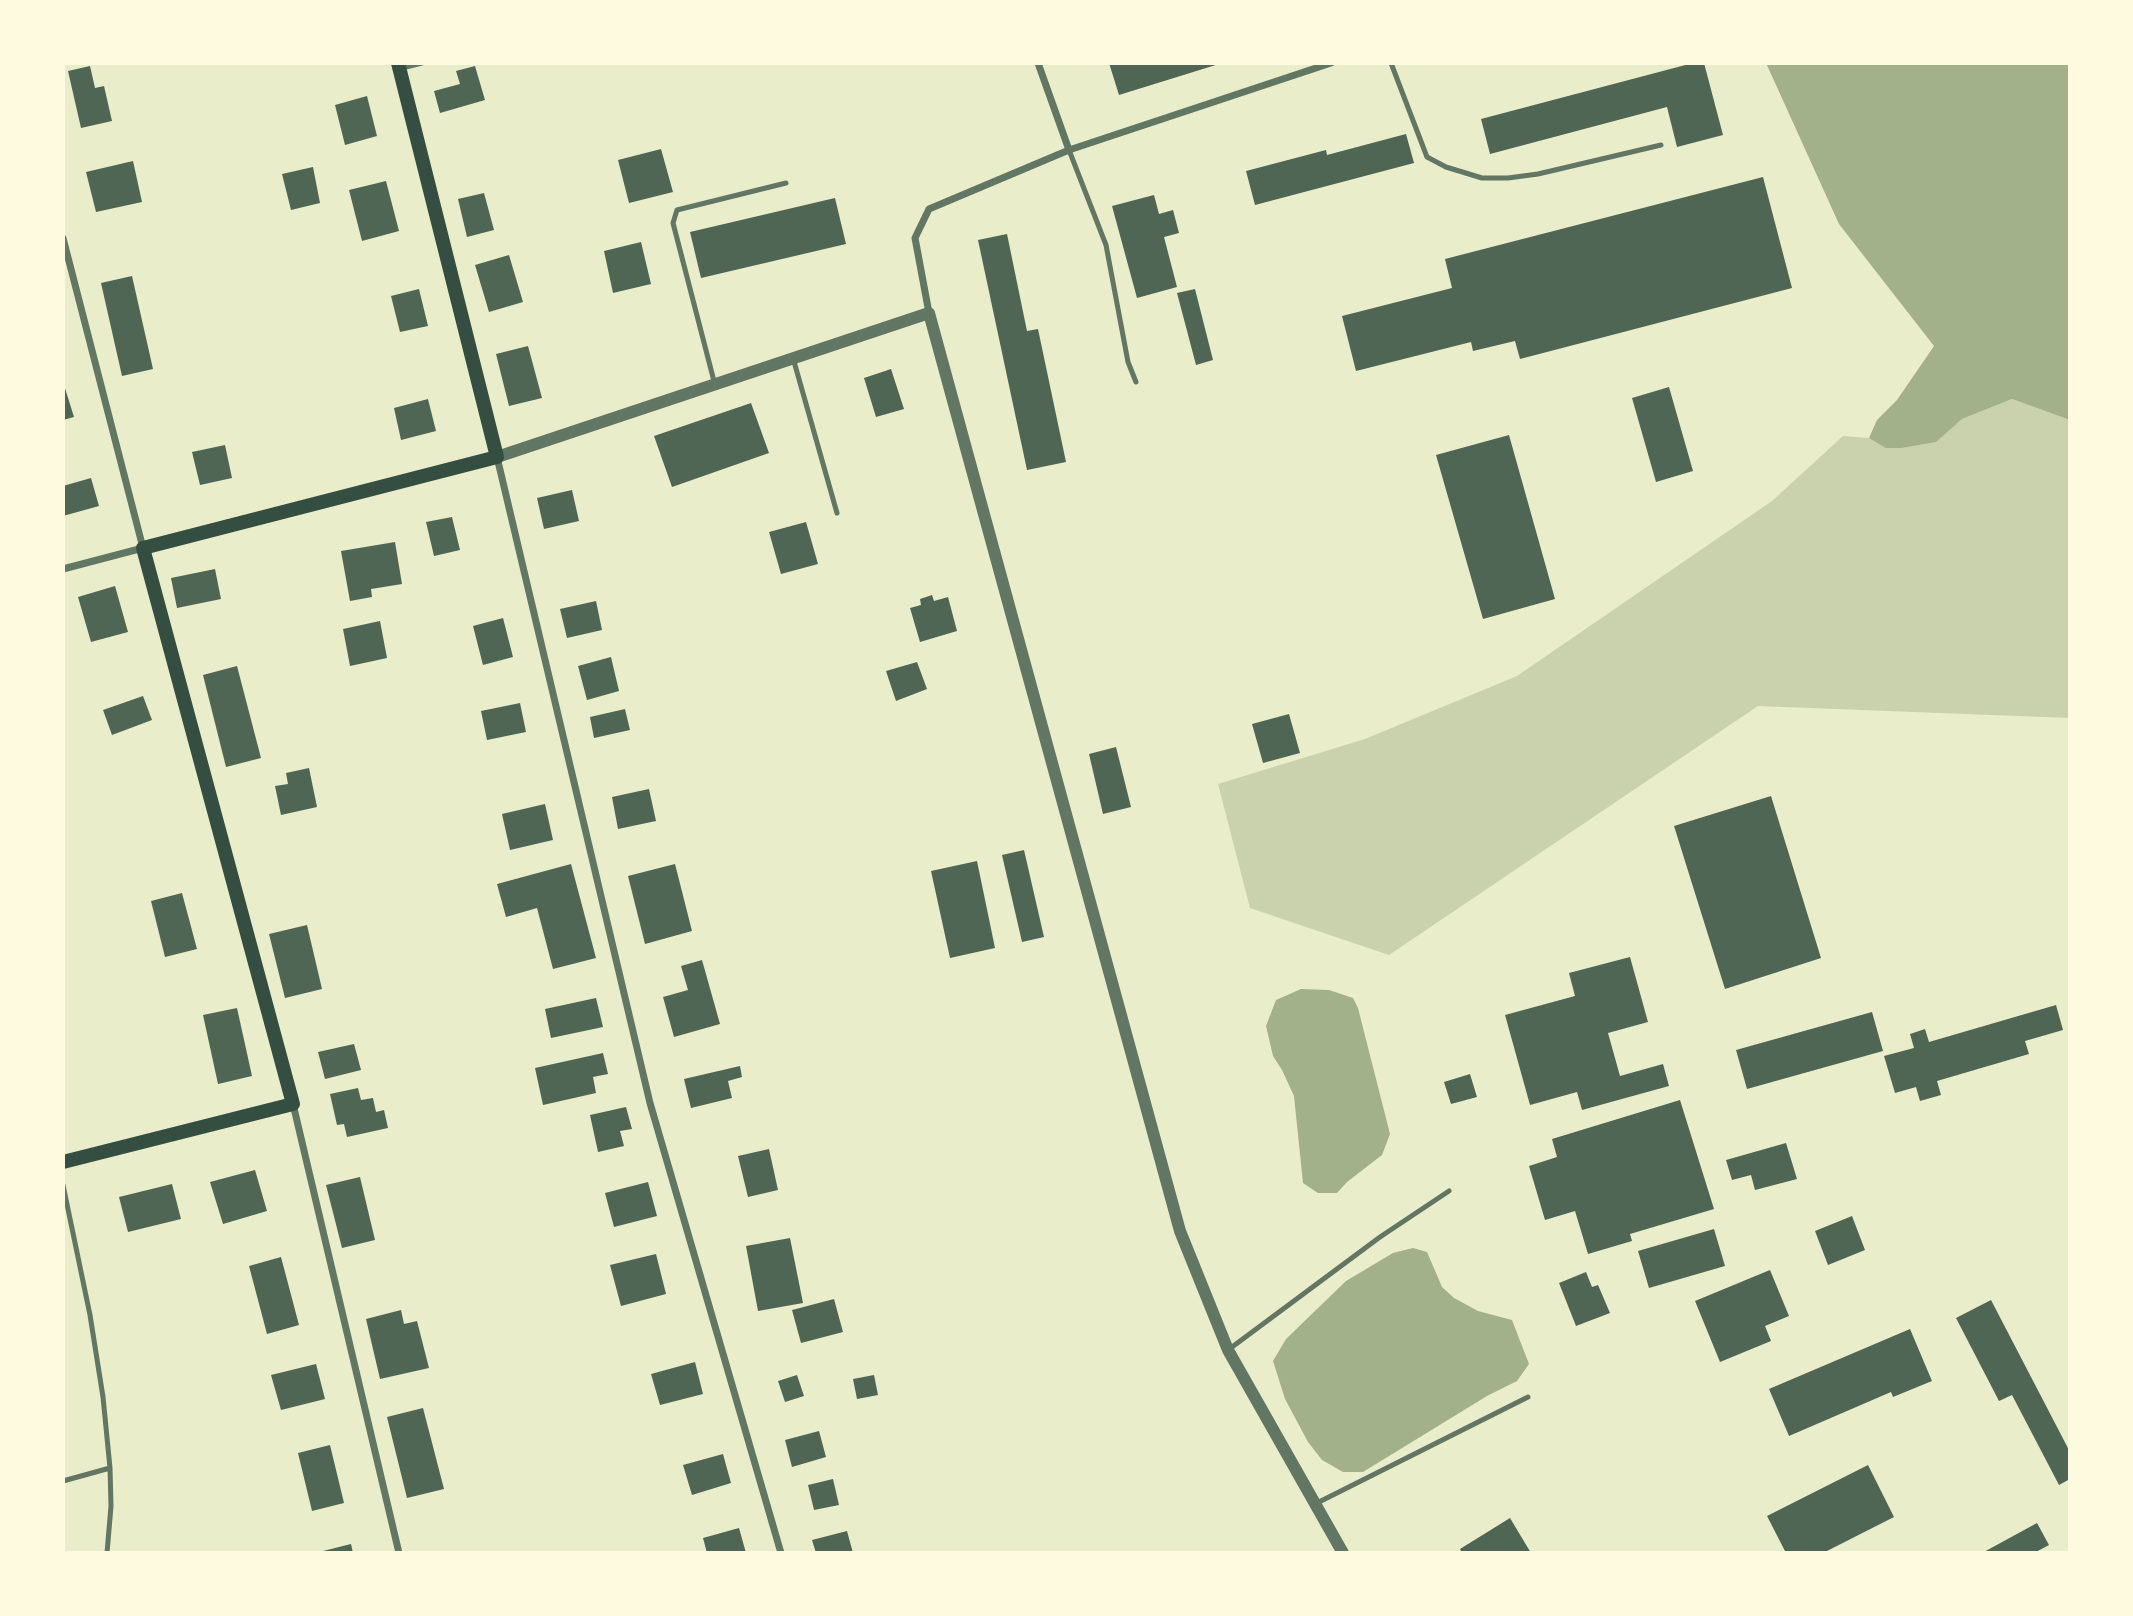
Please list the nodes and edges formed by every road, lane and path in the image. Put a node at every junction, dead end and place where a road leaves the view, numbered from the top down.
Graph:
1 (422, 63) edge
2 (1038, 63) edge
3 (1331, 63) edge
4 (1391, 63) edge
5 (399, 66) edge
6 (1661, 145) dead end
7 (1069, 150) junction
8 (786, 183) dead end
9 (63, 238) edge
10 (929, 313) junction
11 (793, 358) junction
12 (1136, 382) dead end
13 (715, 385) junction
14 (497, 457) junction
15 (837, 513) dead end
16 (143, 548) junction
17 (63, 569) edge
18 (293, 1104) junction
19 (63, 1162) edge
20 (63, 1185) edge
21 (1449, 1191) dead end
22 (1228, 1350) junction
23 (1528, 1397) dead end
24 (110, 1468) junction
25 (63, 1481) edge
26 (1315, 1504) junction
27 (107, 1553) edge
28 (399, 1553) edge
29 (781, 1553) edge
30 (1343, 1553) edge

1 - 5 lane
2 - 7 street
3 - 7 street
4 - 6 lane
5 - 14 main road
7 - 10 street
7 - 12 lane
8 - 13 lane
9 - 16 street
10 - 11 street
10 - 22 street
11 - 13 street
11 - 15 lane
13 - 14 street
14 - 16 main road
14 - 29 street
16 - 17 street
16 - 18 main road
18 - 19 main road
18 - 28 street
20 - 24 lane
21 - 22 lane
22 - 26 street
23 - 26 lane
24 - 25 lane
24 - 27 lane
26 - 30 street

